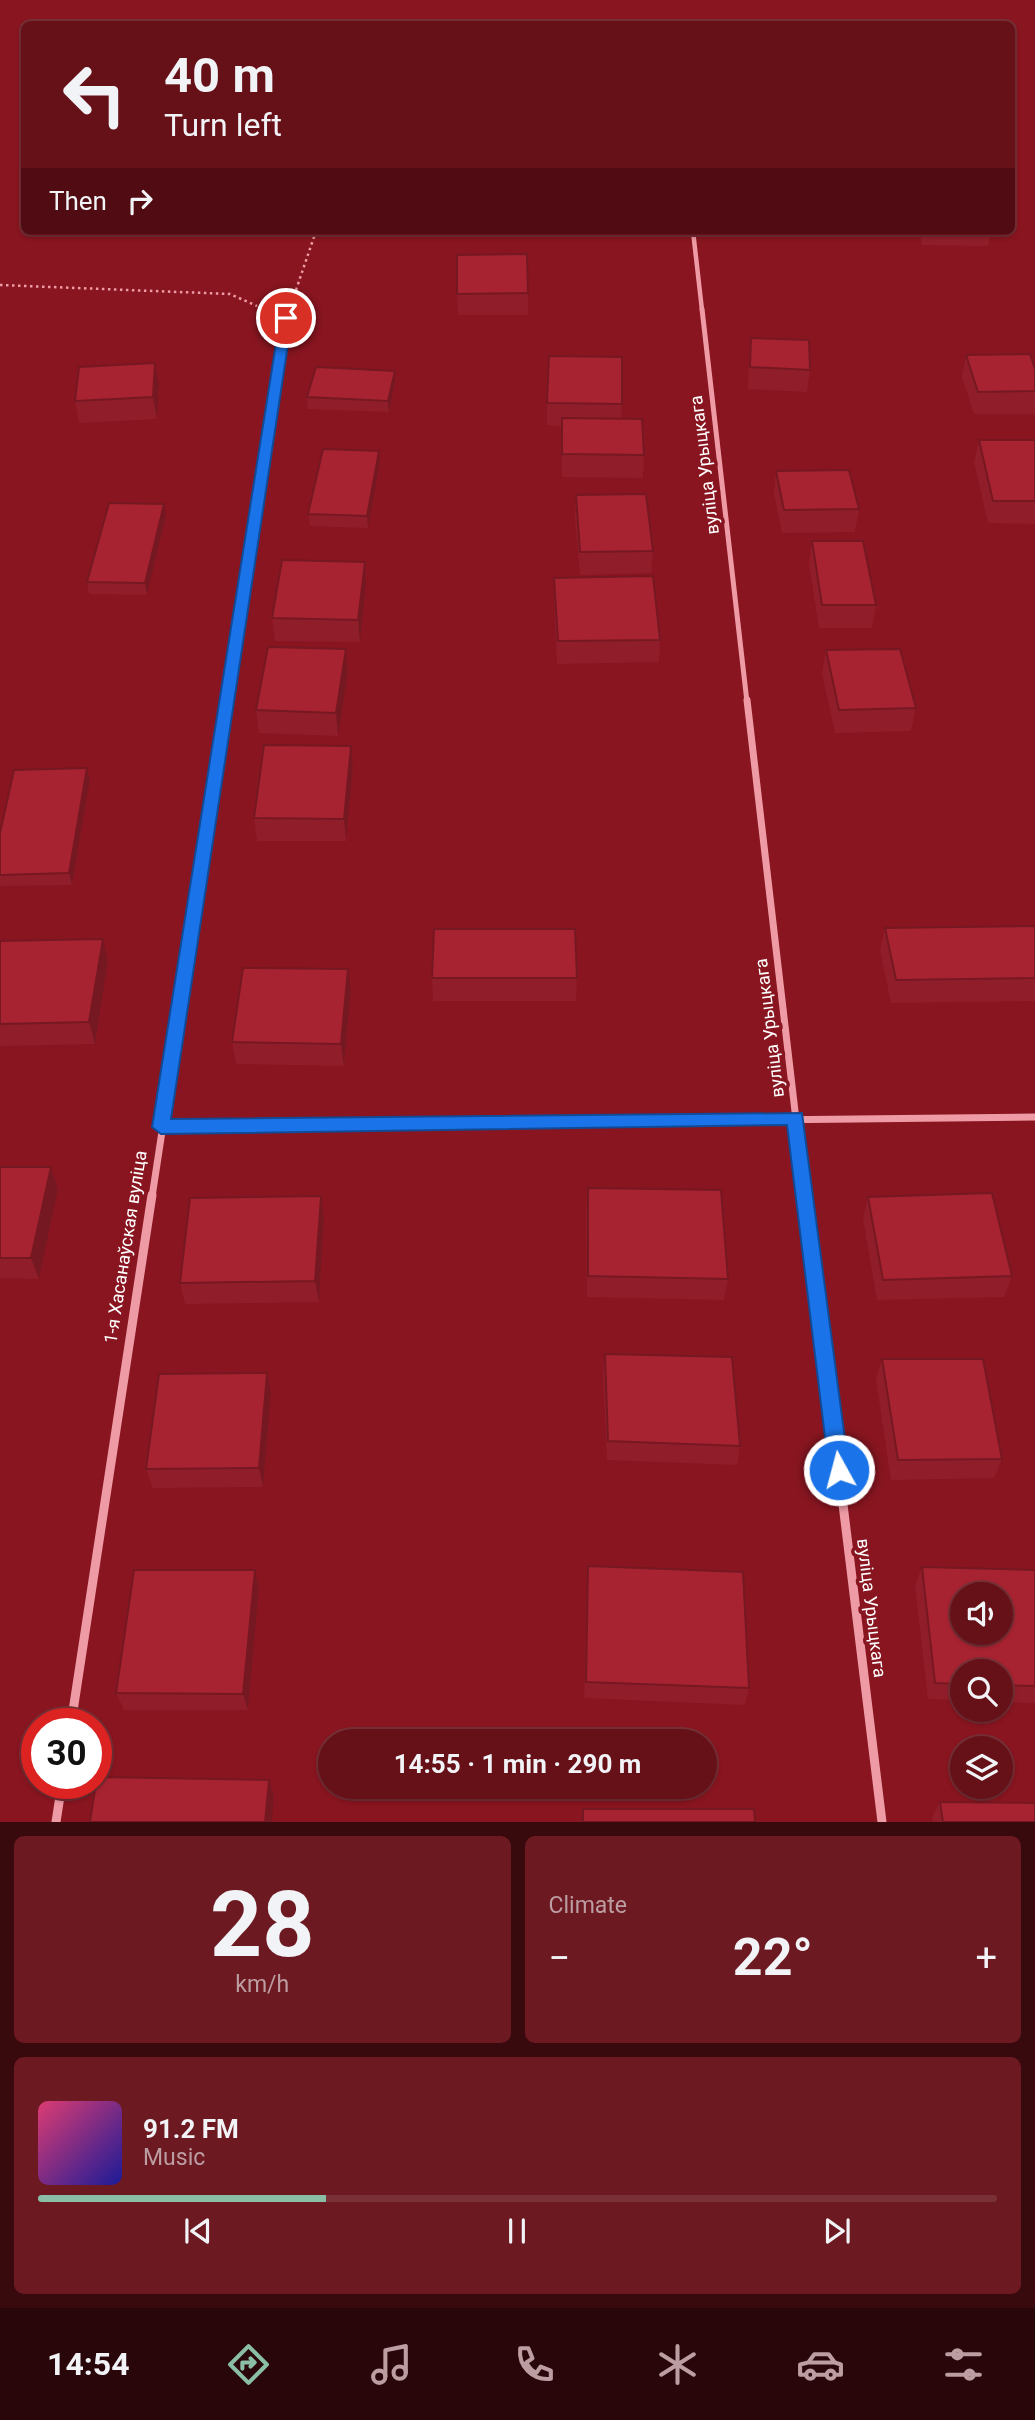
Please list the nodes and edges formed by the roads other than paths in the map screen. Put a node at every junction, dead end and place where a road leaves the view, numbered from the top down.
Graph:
1 (693, 235) edge
2 (286, 318) road end
3 (1035, 1117) edge
4 (795, 1118) junction
5 (161, 1127) junction
6 (73, 1708) edge
7 (60, 1799) edge
8 (56, 1822) edge
9 (882, 1822) edge

1 - 4 street, вуліца Урыцкага
2 - 5 street, 1-я Хасанаўская вуліца
3 - 4 street
4 - 5 street
4 - 9 street, вуліца Урыцкага
5 - 6 street, 1-я Хасанаўская вуліца
7 - 8 street

